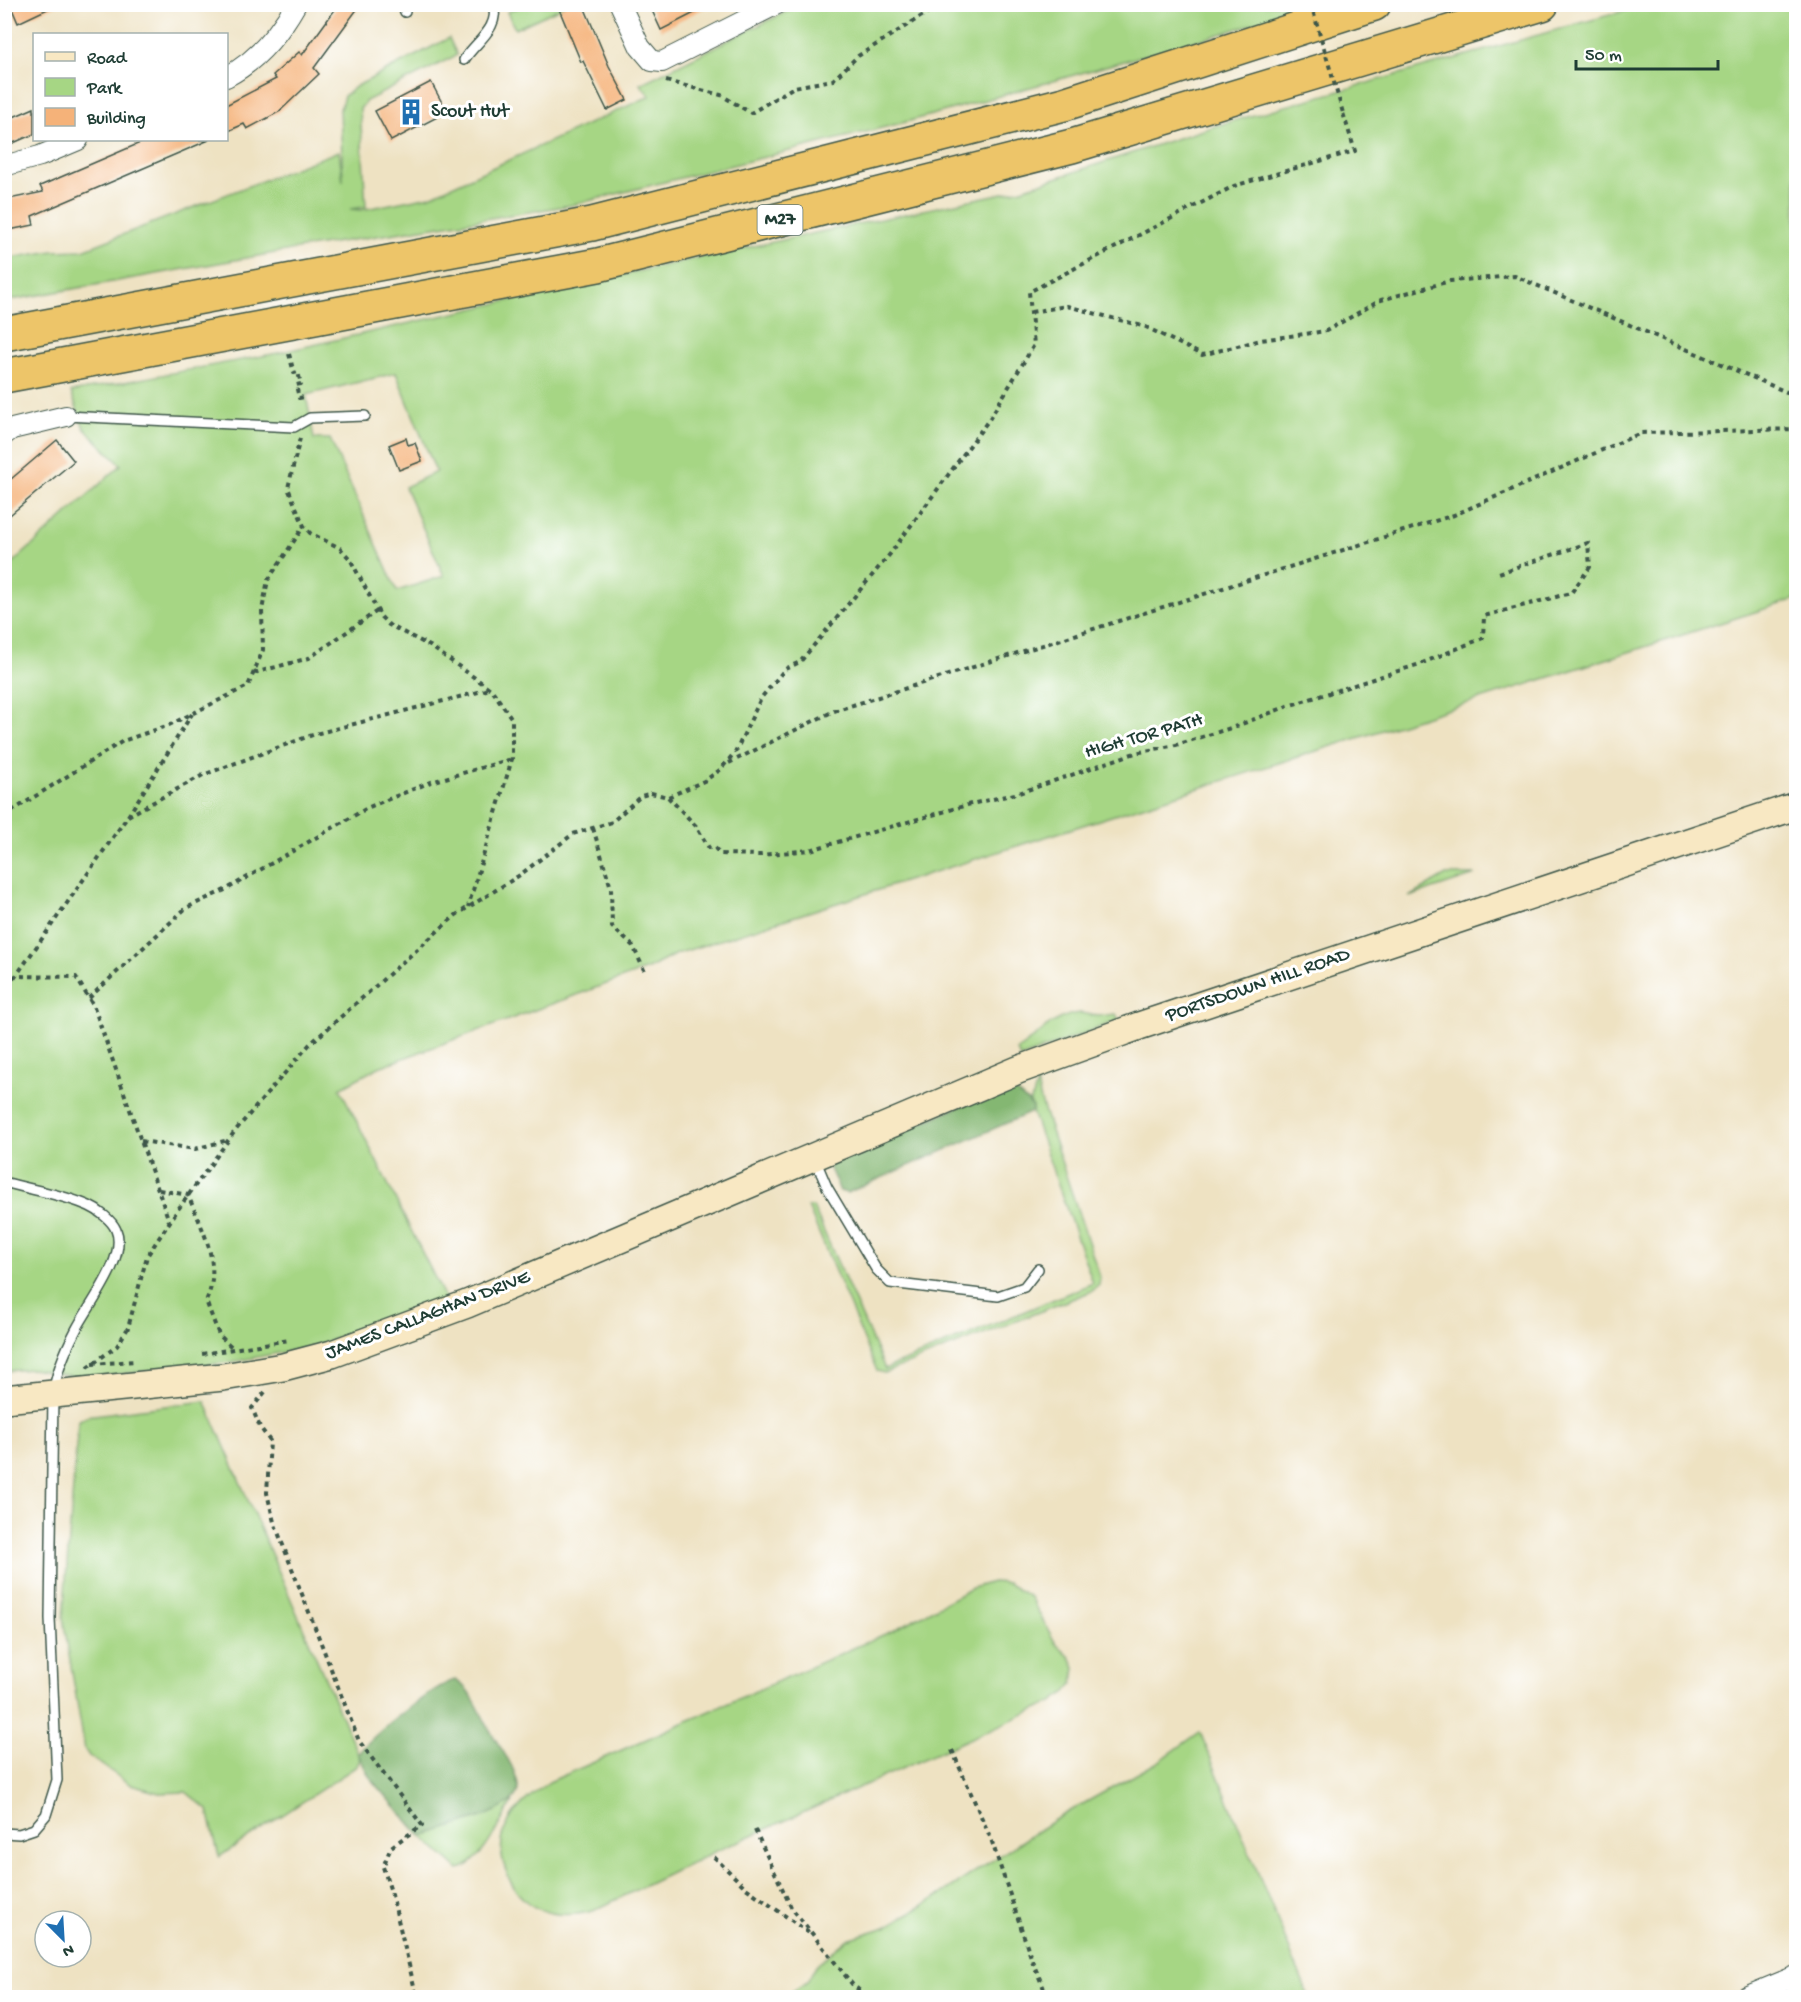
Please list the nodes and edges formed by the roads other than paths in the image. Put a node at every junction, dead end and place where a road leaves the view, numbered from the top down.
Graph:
1 (296, 4) edge
2 (494, 4) edge
3 (620, 4) edge
4 (777, 4) edge
5 (1374, 4) edge
6 (1542, 4) edge
7 (464, 60) dead end
8 (228, 76) edge
9 (76, 141) edge
10 (4, 166) edge
11 (4, 334) edge
12 (4, 376) edge
13 (66, 416) joint
14 (365, 416) dead end
15 (4, 435) edge
16 (1797, 806) edge
17 (814, 1157) junction
18 (4, 1182) edge
19 (730, 1192) joint
20 (1038, 1269) dead end
21 (53, 1395) junction
22 (4, 1399) edge
23 (4, 1833) edge
24 (1797, 1976) edge
25 (1743, 1998) edge

1 - 8 street
2 - 7 lane
3 - 4 street
5 - 11 highway, M27
6 - 12 highway, M27
9 - 10 street
13 - 14 lane
13 - 15 street
16 - 17 street, PORTSDOWN HILL ROAD
17 - 19 street, PORTSDOWN HILL ROAD
17 - 20 lane
18 - 21 lane
19 - 21 street, JAMES CALLAGHAN DRIVE
21 - 22 street, JAMES CALLAGHAN DRIVE
21 - 23 lane
24 - 25 street

